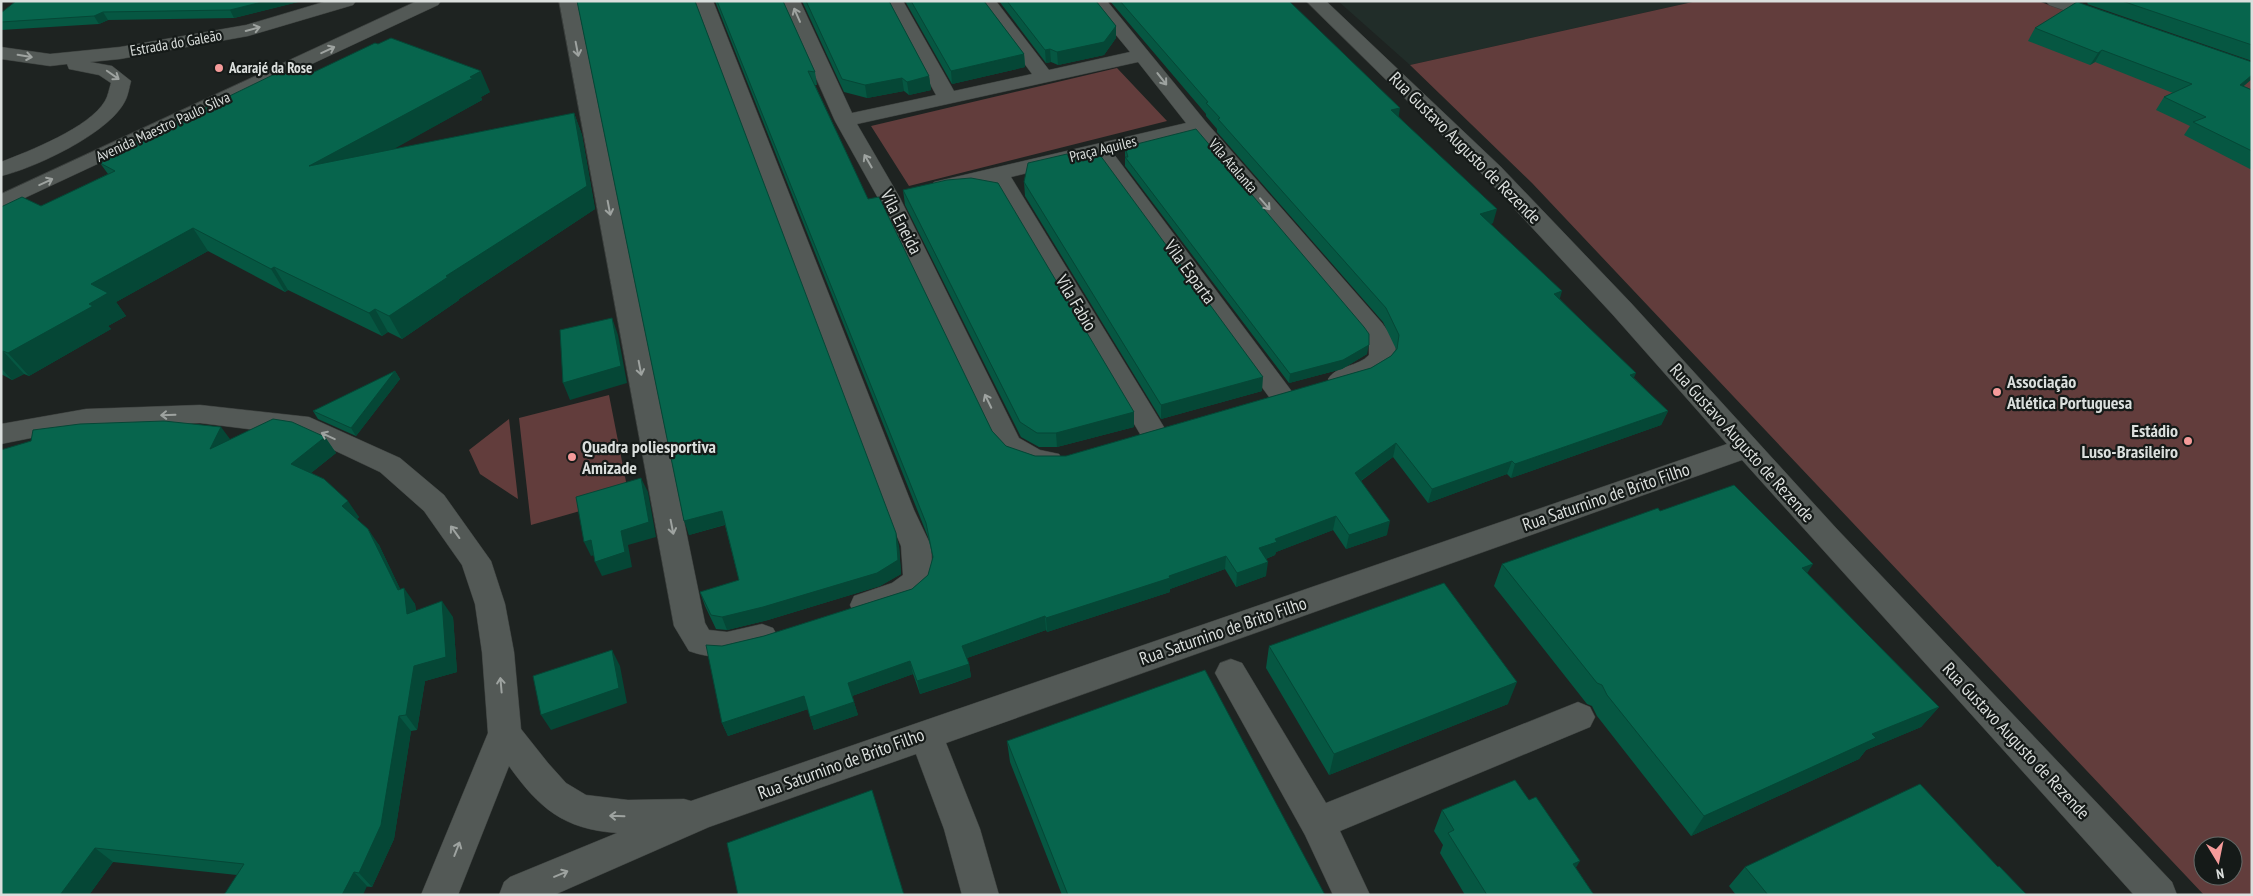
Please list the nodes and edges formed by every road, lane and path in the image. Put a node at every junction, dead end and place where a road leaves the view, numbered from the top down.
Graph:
1 (346, 1) edge
2 (432, 1) edge
3 (568, 1) edge
4 (704, 1) edge
5 (791, 1) edge
6 (894, 1) edge
7 (988, 1) edge
8 (1096, 1) edge
9 (1315, 1) edge
10 (2055, 1) edge
11 (2124, 25) edge
12 (1, 53) edge
13 (1143, 55) junction
14 (50, 60) junction
15 (1044, 76) junction
16 (948, 98) junction
17 (845, 121) junction
18 (1199, 126) junction
19 (1100, 150) junction
20 (1, 170) edge
21 (999, 174) junction
22 (908, 194) junction
23 (1, 202) edge
24 (1281, 395) junction
25 (1253, 403) edge
26 (1180, 424) edge
27 (1152, 432) junction
28 (1, 434) edge
29 (1126, 440) edge
30 (1746, 448) junction
31 (1074, 456) edge
32 (842, 612) edge
33 (787, 630) edge
34 (1231, 673) dead end
35 (1578, 718) dead end
36 (505, 733) junction
37 (925, 734) junction
38 (701, 814) junction
39 (1318, 823) junction
40 (439, 895) edge
41 (517, 895) edge
42 (981, 895) edge
43 (1352, 895) edge
44 (2159, 895) edge

14 -> 1 street, Estrada do Galeão
23 -> 2 street, Avenida Maestro Paulo Silva
3 -> 33 street
4 - 32 street
17 -> 5 street, Vila Eneida
6 - 16 street
7 - 15 street
8 - 13 street, Vila Atalanta
9 - 30 street, Rua Gustavo Augusto de Rezende
10 - 11 street
12 -> 14 street, Estrada do Galeão
13 - 15 street
13 -> 18 street, Vila Atalanta
14 -> 20 street, Avenida Maestro Paulo Silva
15 - 16 street
16 - 17 street
22 -> 17 street, Vila Eneida
18 - 19 street, Praça Aquiles
18 -> 24 street, Vila Atalanta
19 - 21 street, Praça Aquiles
19 - 24 street, Vila Esparta
21 - 22 street, Praça Aquiles
21 - 27 street, Vila Fabio
31 -> 22 street, Vila Eneida
24 - 25 street, Vila Atalanta
26 - 27 street
27 - 29 street
36 -> 28 street
30 - 37 street, Rua Saturnino de Brito Filho
30 - 44 street, Rua Gustavo Augusto de Rezende
34 - 39 street
35 - 39 street
38 -> 36 street, Rua Saturnino de Brito Filho
40 -> 36 street
37 - 38 street, Rua Saturnino de Brito Filho
37 - 42 street
41 -> 38 street, Rua Saturnino de Brito Filho
39 - 43 street

